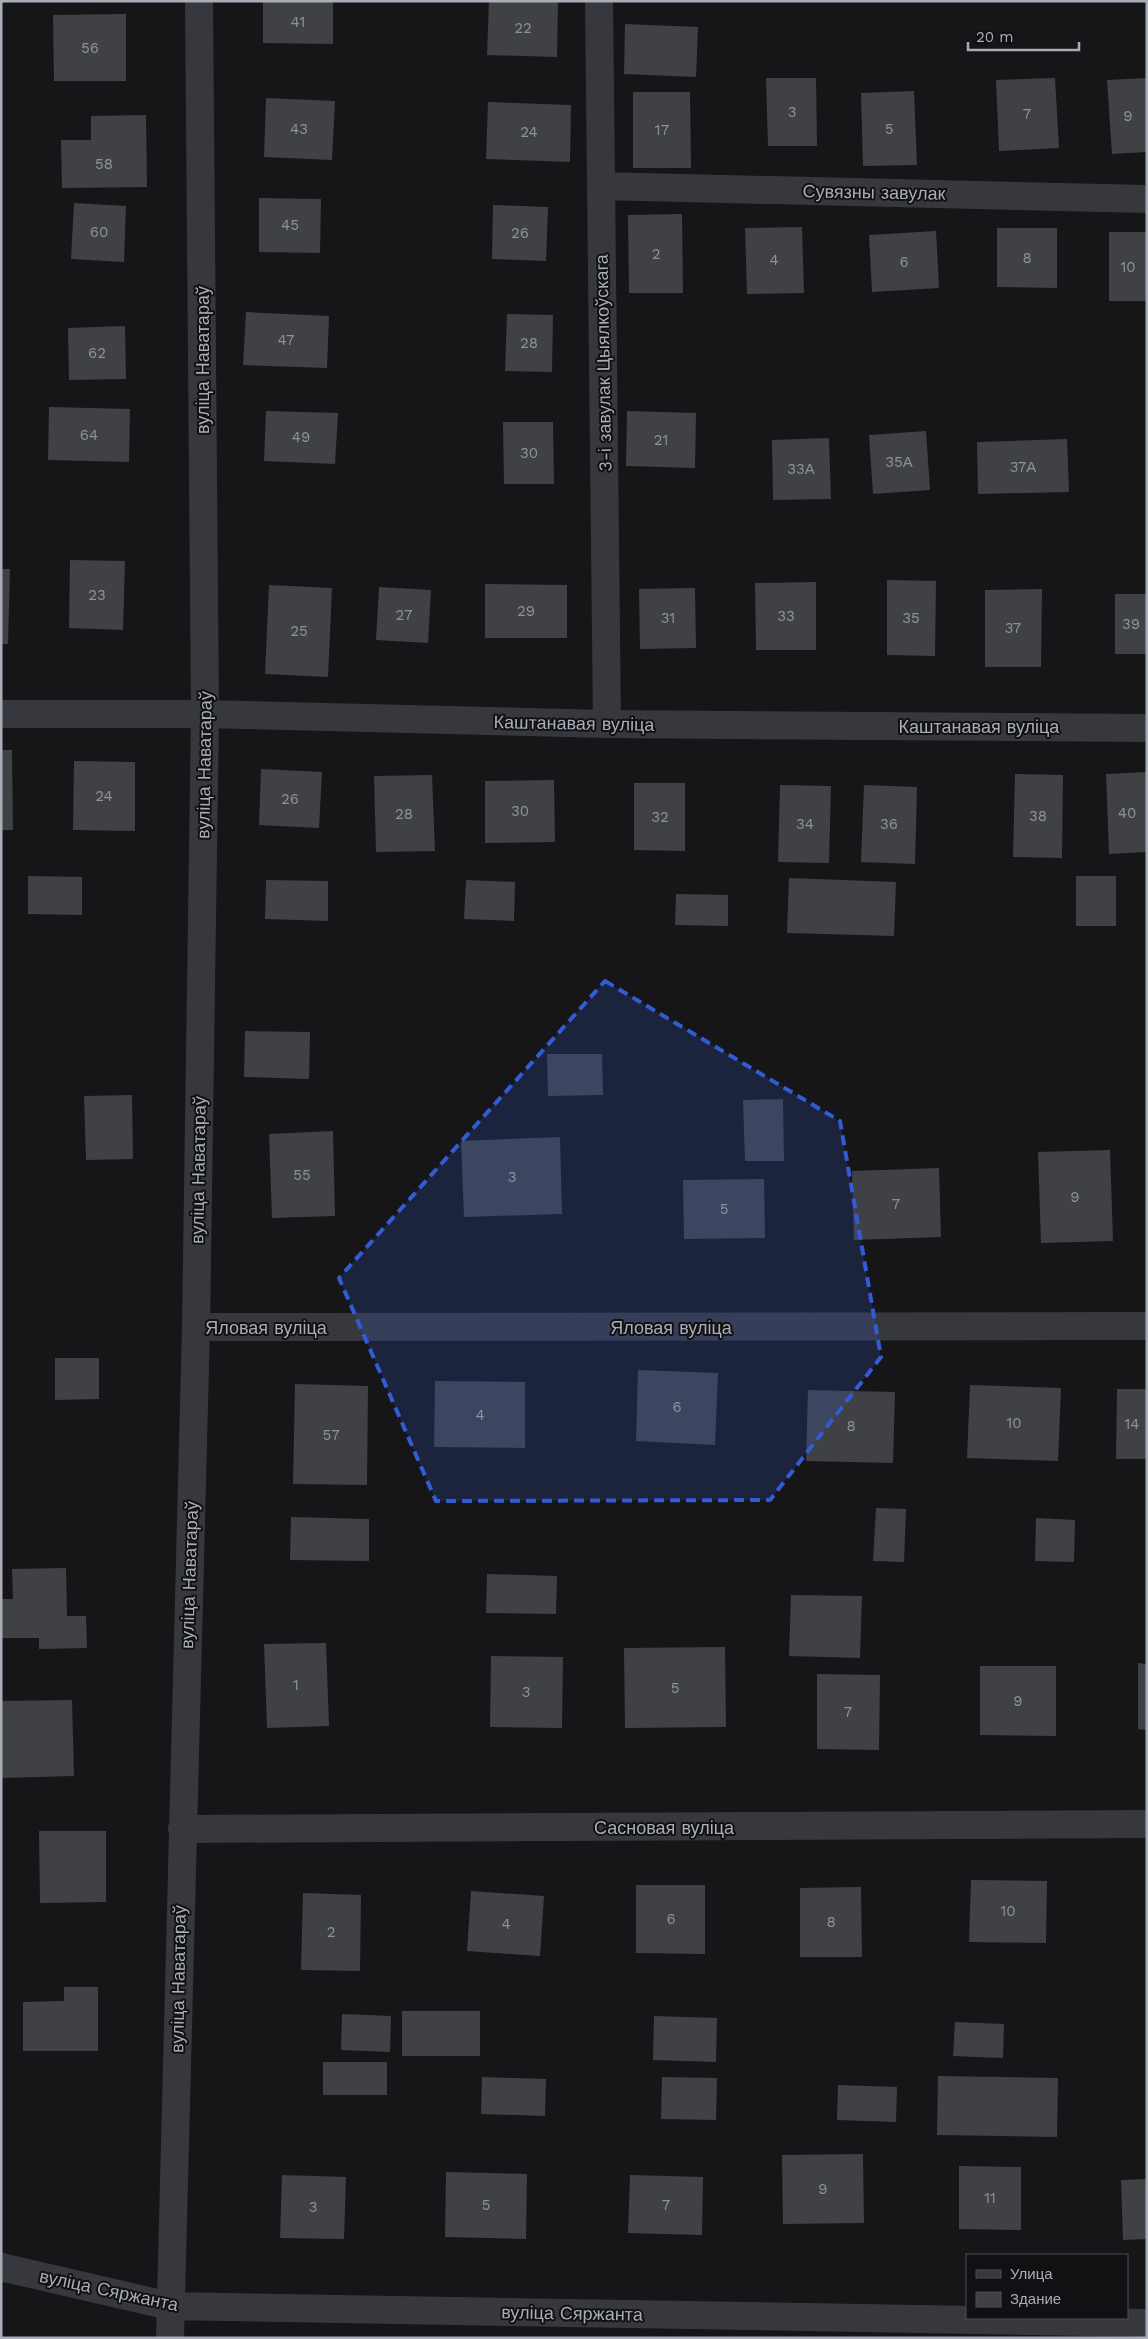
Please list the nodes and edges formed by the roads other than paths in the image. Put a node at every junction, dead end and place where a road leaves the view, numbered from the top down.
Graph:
1 (199, 1) edge
2 (599, 1) edge
3 (601, 186) junction
4 (1147, 198) edge
5 (1, 714) edge
6 (205, 714) junction
7 (607, 724) junction
8 (1147, 728) edge
9 (1147, 1326) edge
10 (196, 1327) junction
11 (1147, 1824) edge
12 (182, 1829) junction
13 (1, 2267) edge
14 (170, 2306) junction
15 (1147, 2323) edge
16 (170, 2338) edge

1 - 6 street, вуліца Наватараў
2 - 3 street, 3-і завулак Цыялкоўскага
3 - 4 street, Сувязны завулак
3 - 7 street, 3-і завулак Цыялкоўскага
5 - 6 street, Каштанавая вуліца
6 - 7 street, Каштанавая вуліца
6 - 10 street, вуліца Наватараў
7 - 8 street, Каштанавая вуліца
9 - 10 street, Яловая вуліца
10 - 12 street, вуліца Наватараў
11 - 12 street, Сасновая вуліца
12 - 14 street, вуліца Наватараў
13 - 14 street, вуліца Сяржанта
14 - 15 street, вуліца Сяржанта
14 - 16 street, вуліца Наватараў

